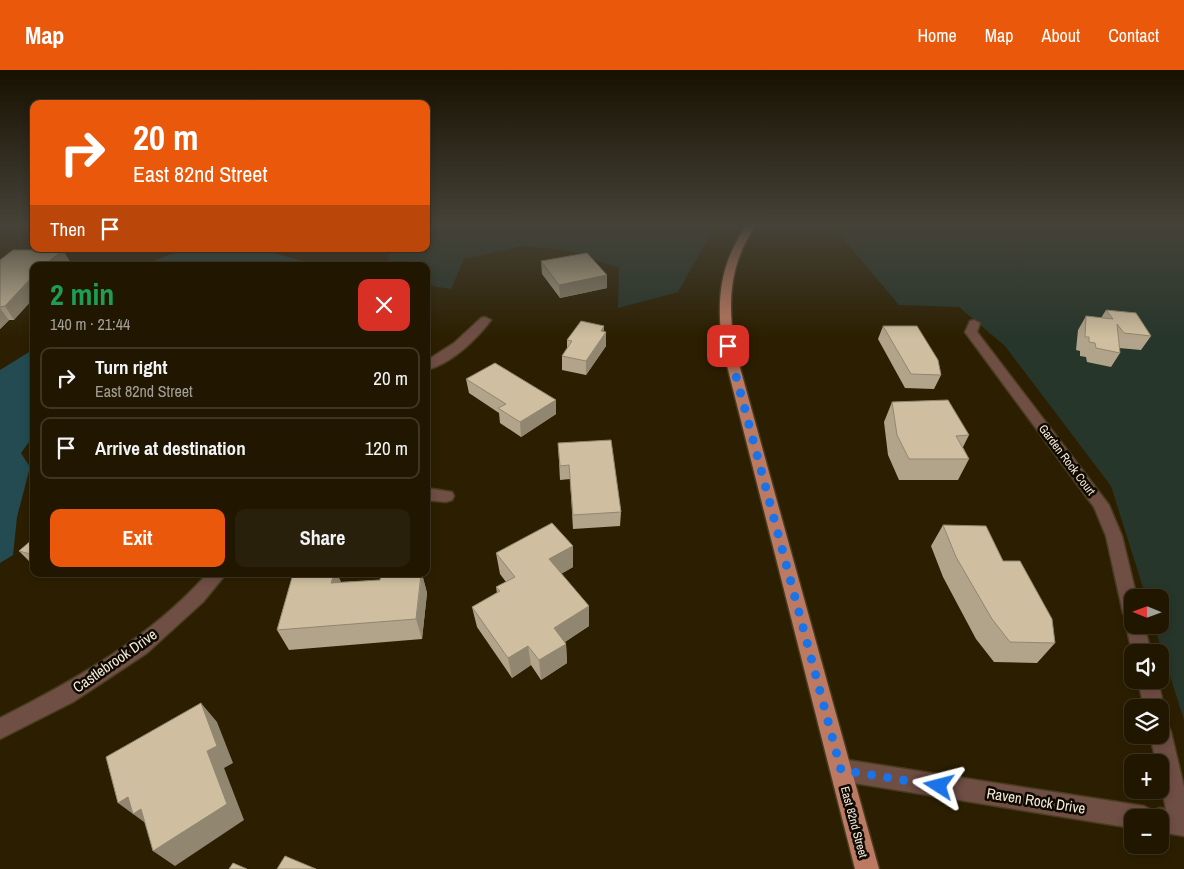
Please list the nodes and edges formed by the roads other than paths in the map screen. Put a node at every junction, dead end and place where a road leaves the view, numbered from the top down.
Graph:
1 (731, 263) edge
2 (485, 320) dead end
3 (974, 322) dead end
4 (430, 364) edge
5 (430, 494) edge
6 (446, 496) dead end
7 (214, 577) edge
8 (1126, 589) edge
9 (0, 729) edge
10 (1162, 744) edge
11 (841, 770) junction
12 (1124, 815) edge
13 (1175, 822) edge
14 (867, 869) edge

1 - 11 main road, East 82nd Street
2 - 4 street
3 - 8 street, Garden Rock Court
5 - 6 street
7 - 9 street, Castlebrook Drive
10 - 13 street
11 - 12 street, Raven Rock Drive
11 - 14 main road, East 82nd Street

